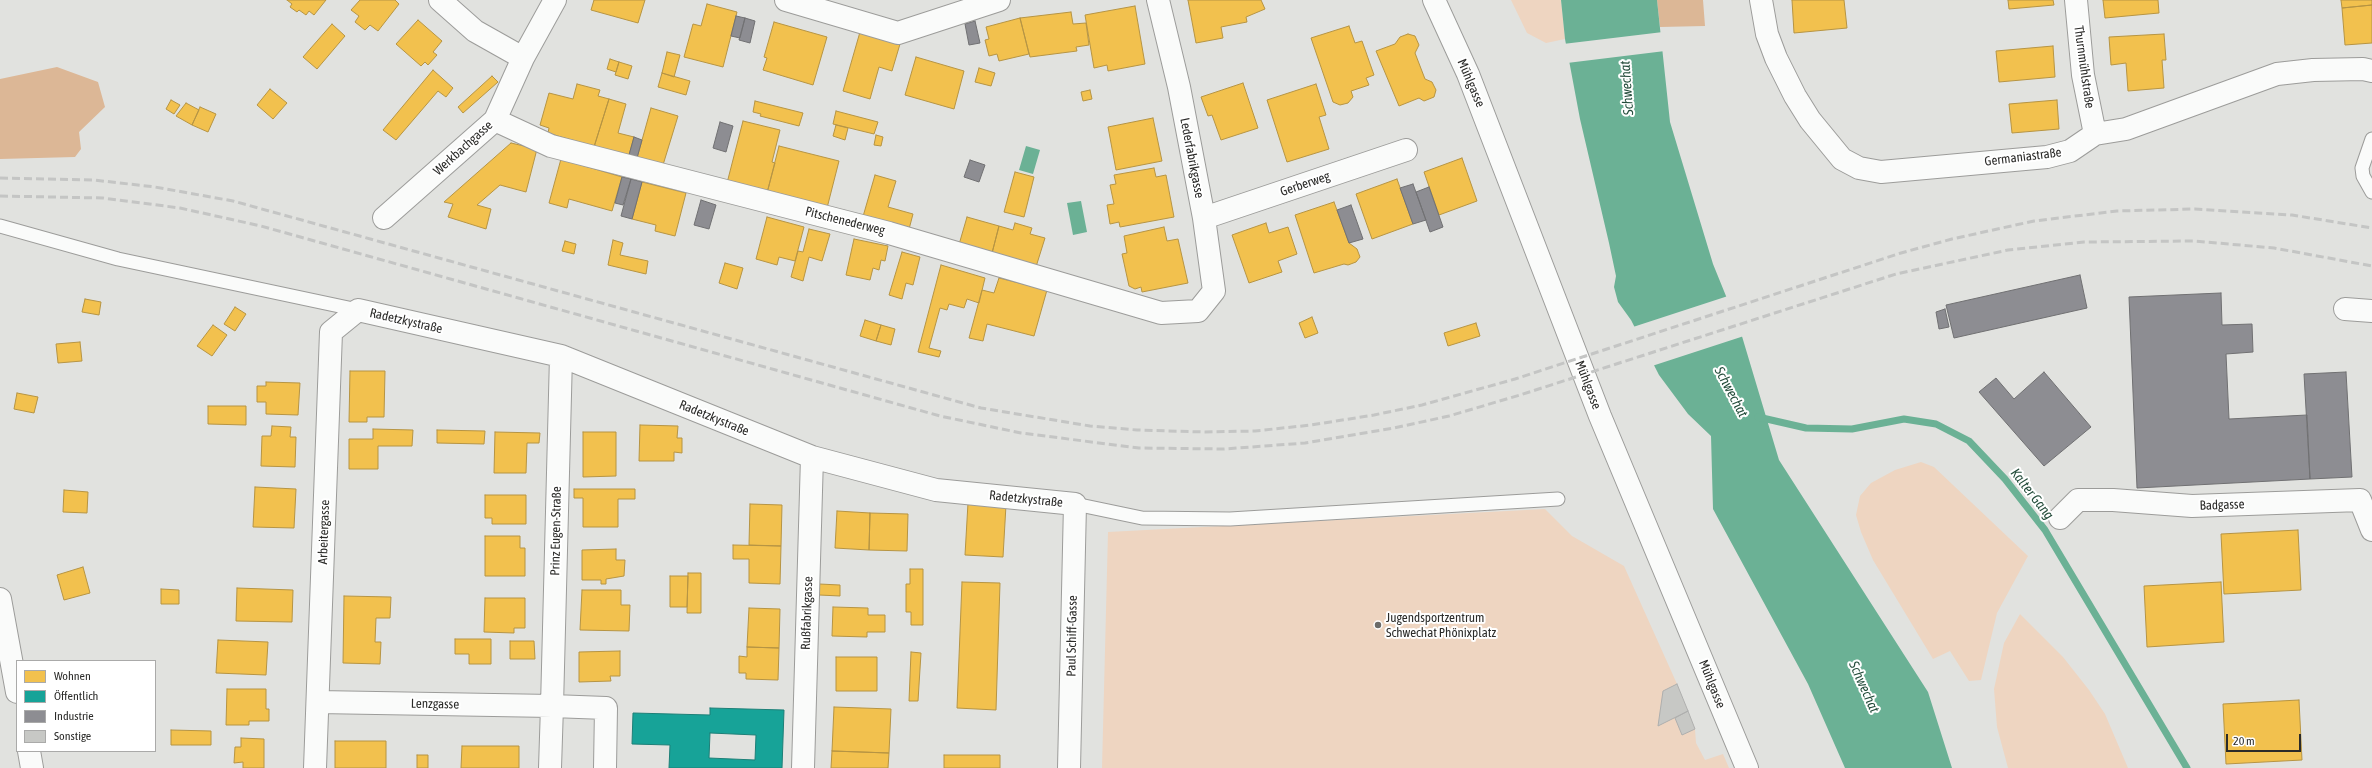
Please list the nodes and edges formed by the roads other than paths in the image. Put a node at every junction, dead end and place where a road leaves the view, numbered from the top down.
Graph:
1 (440, 0) edge
2 (555, 0) edge
3 (786, 0) edge
4 (999, 0) edge
5 (1158, 0) edge
6 (1434, 0) edge
7 (1761, 0) edge
8 (2076, 0) edge
9 (523, 58) junction
10 (2372, 71) edge
11 (495, 120) junction
12 (2095, 134) junction
13 (2372, 139) edge
14 (1406, 150) dead end
15 (2372, 192) edge
16 (384, 218) dead end
17 (1204, 218) junction
18 (0, 226) edge
19 (2345, 309) dead end
20 (358, 310) junction
21 (1198, 311) joint
22 (2372, 311) edge
23 (561, 356) junction
24 (812, 457) junction
25 (1558, 499) dead end
26 (1075, 504) junction
27 (2060, 518) dead end
28 (2372, 530) edge
29 (0, 599) edge
30 (16, 687) edge
31 (318, 702) junction
32 (552, 706) junction
33 (28, 752) edge
34 (32, 768) edge
35 (315, 768) edge
36 (550, 768) edge
37 (605, 768) edge
38 (802, 768) edge
39 (1069, 768) edge
40 (1746, 768) edge

1 - 9 street
2 - 9 street, Werkbachgasse
3 - 4 street
5 - 17 street, Lederfabrikgasse
6 - 40 street, Mühlgasse
7 - 12 street, Germaniastraße
8 - 12 street, Thurnmühlstraße
9 - 11 street, Werkbachgasse
10 - 12 street, Germaniastraße
11 - 16 street, Werkbachgasse
11 - 21 street, Pitschenederweg
13 - 15 lane
14 - 17 street, Gerberweg
17 - 21 street, Lederfabrikgasse
18 - 20 lane
19 - 22 street
20 - 23 street, Radetzkystraße
20 - 31 street, Arbeitergasse
23 - 24 street, Radetzkystraße
23 - 32 street, Prinz Eugen-Straße
24 - 26 street, Radetzkystraße
24 - 38 street, Rußfabrikgasse
25 - 26 lane
26 - 39 street, Paul Schiff-Gasse
27 - 28 street, Badgasse
29 - 30 street
31 - 32 street, Lenzgasse
31 - 35 street, Arbeitergasse
32 - 36 street, Prinz Eugen-Straße
32 - 37 street, Lenzgasse
33 - 34 street

